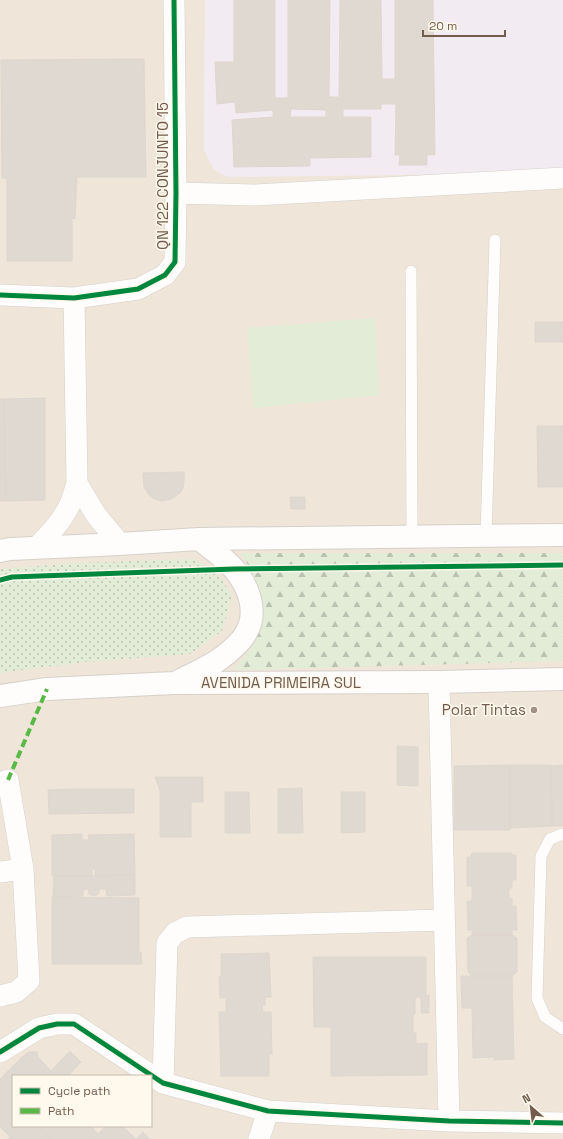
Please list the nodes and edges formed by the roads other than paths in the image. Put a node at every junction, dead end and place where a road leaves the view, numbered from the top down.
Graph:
1 (174, 0) edge
2 (563, 178) edge
3 (176, 193) junction
4 (495, 240) dead end
5 (411, 271) dead end
6 (0, 295) edge
7 (74, 298) junction
8 (77, 483) junction
9 (563, 535) edge
10 (412, 536) junction
11 (486, 536) junction
12 (199, 539) junction
13 (120, 544) junction
14 (36, 548) junction
15 (0, 551) edge
16 (563, 679) edge
17 (438, 682) junction
18 (174, 683) junction
19 (0, 696) edge
20 (0, 783) edge
21 (563, 834) edge
22 (23, 869) junction
23 (0, 872) edge
24 (444, 920) junction
25 (0, 996) edge
26 (563, 1029) edge
27 (0, 1052) edge
28 (151, 1075) edge
29 (152, 1076) edge
30 (163, 1083) junction
31 (268, 1111) junction
32 (449, 1121) junction
33 (563, 1123) edge
34 (259, 1139) edge

1 - 3 street, QN 122 CONJUNTO 15
2 - 3 street
3 - 7 street, QN 122 CONJUNTO 15
4 - 11 lane
5 - 10 lane
6 - 7 street, QN 122 CONJUNTO 15
7 - 8 street
8 - 13 street
8 - 14 street
9 - 11 main road
10 - 11 main road
10 - 12 main road
12 - 13 main road
12 - 18 main road
13 - 14 main road
14 - 15 main road
16 - 17 main road, AVENIDA PRIMEIRA SUL
17 - 18 main road, AVENIDA PRIMEIRA SUL
17 - 24 street
18 - 19 main road, AVENIDA PRIMEIRA SUL
20 - 22 street
21 - 26 lane
22 - 23 street
22 - 25 street
24 - 30 street
24 - 32 street
27 - 28 street
29 - 30 street
30 - 31 street
31 - 32 street
31 - 34 street
32 - 33 street

